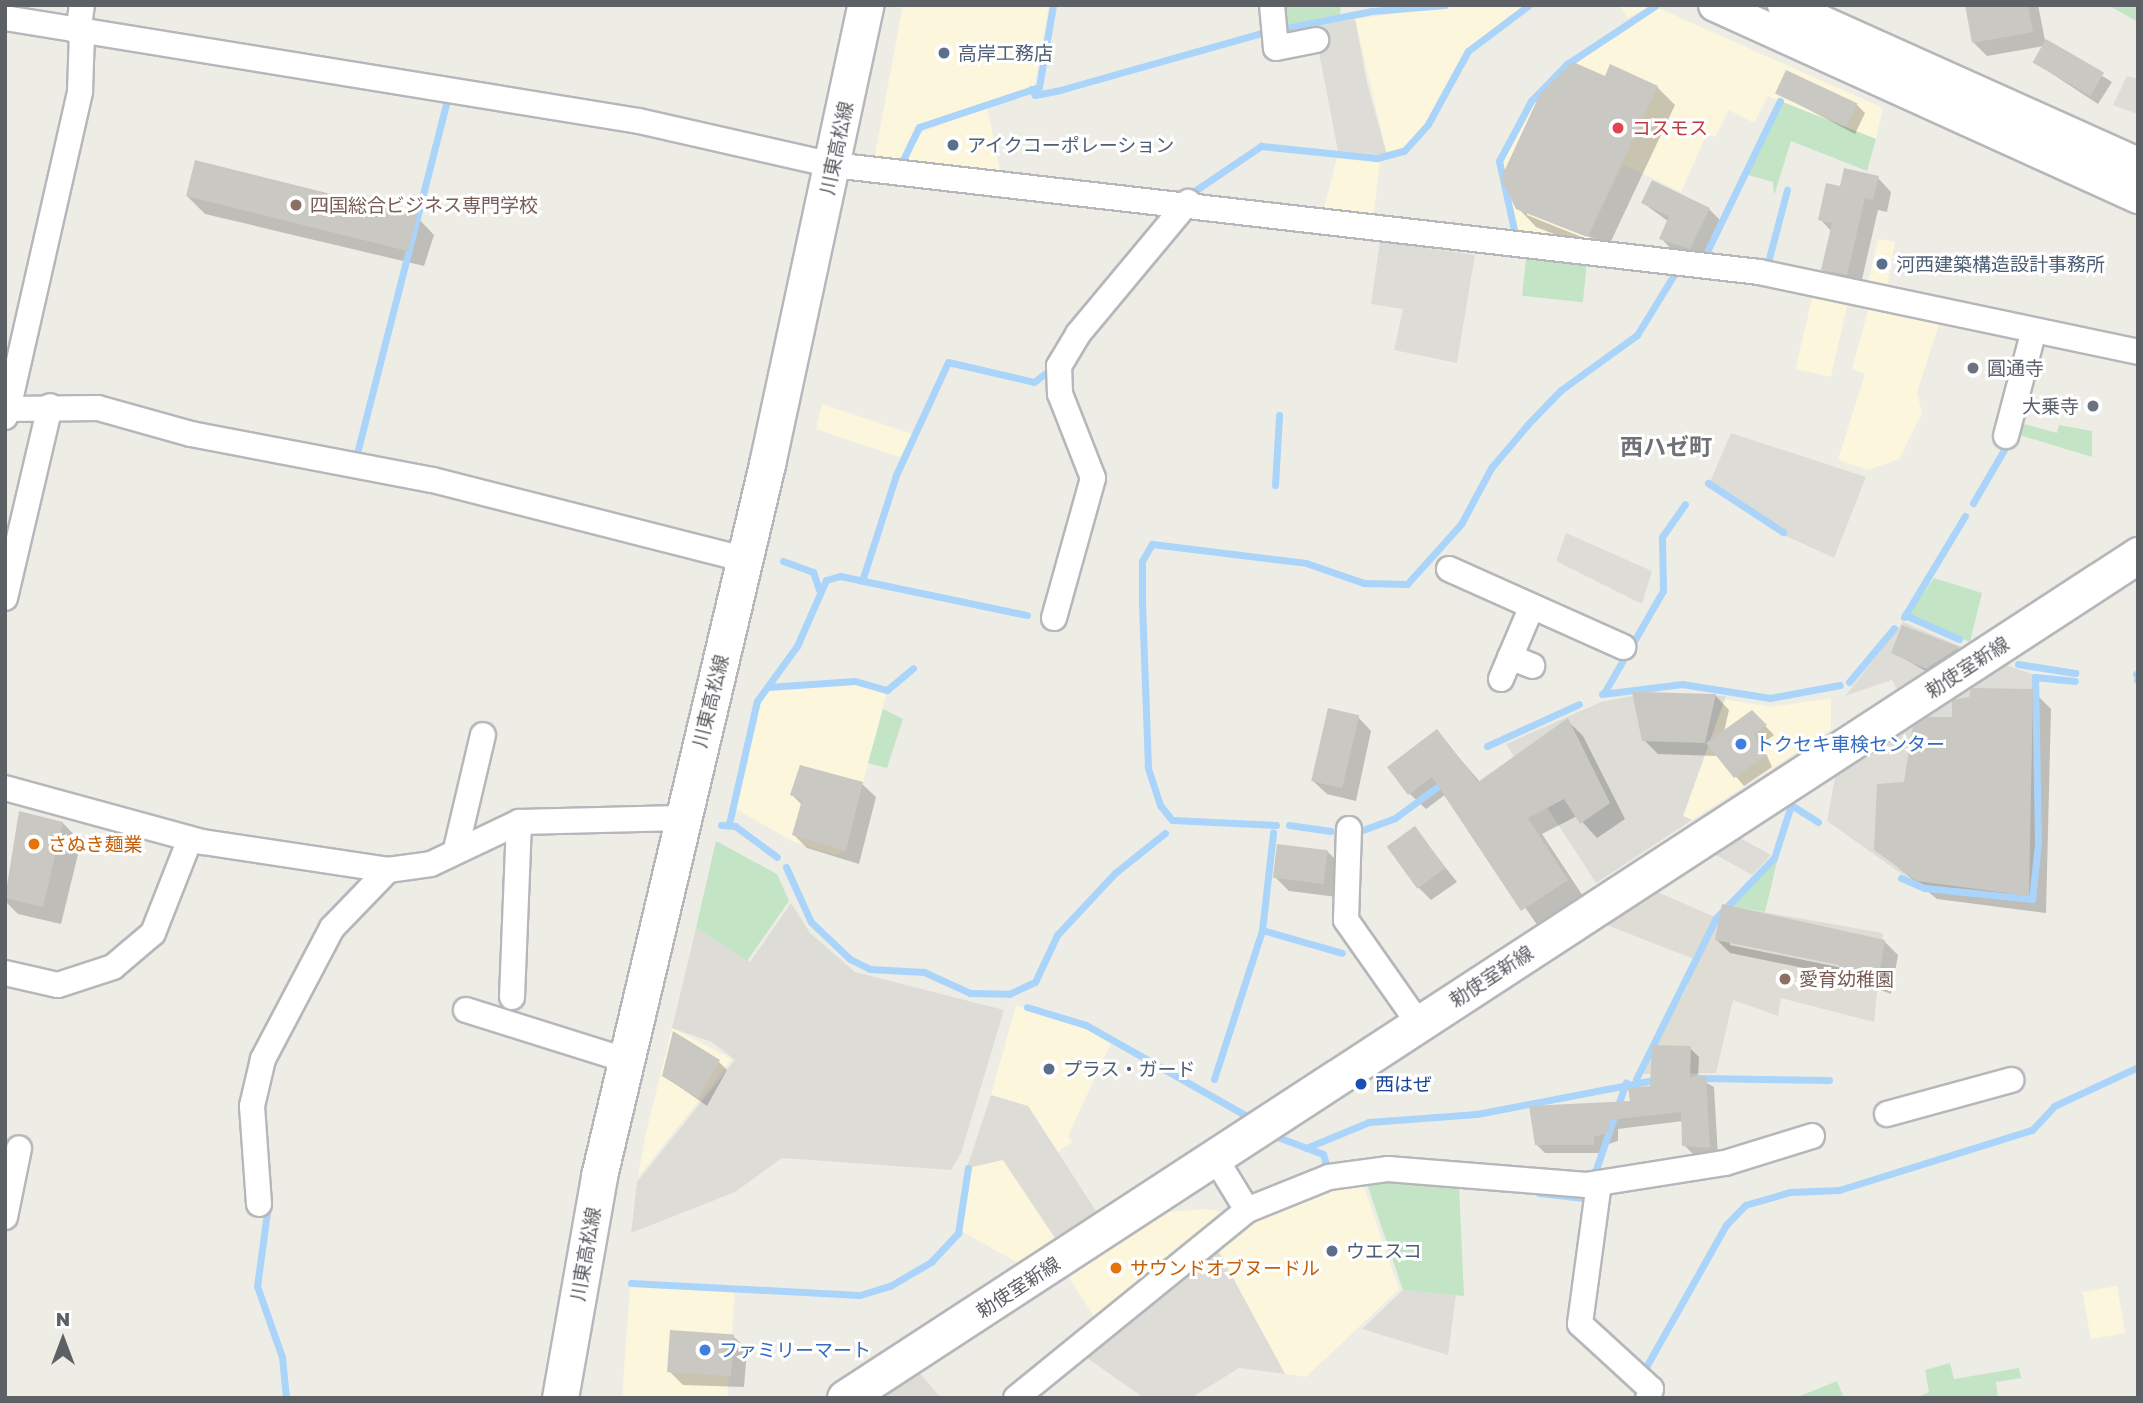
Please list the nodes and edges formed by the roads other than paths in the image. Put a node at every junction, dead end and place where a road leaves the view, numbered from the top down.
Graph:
1 (82, 5) edge
2 (865, 5) edge
3 (1272, 5) edge
4 (1715, 5) edge
5 (1784, 5) edge
6 (5, 19) edge
7 (80, 34) junction
8 (1316, 40) dead end
9 (2138, 164) edge
10 (833, 165) junction
11 (2138, 197) edge
12 (1188, 202) junction
13 (2033, 334) junction
14 (2138, 352) edge
15 (50, 406) junction
16 (7, 413) edge
17 (2006, 436) dead end
18 (2138, 555) edge
19 (744, 559) junction
20 (1449, 569) dead end
21 (5, 598) edge
22 (1532, 606) junction
23 (1054, 618) dead end
24 (1623, 647) dead end
25 (1514, 667) dead end
26 (483, 735) dead end
27 (5, 788) edge
28 (681, 818) junction
29 (519, 822) junction
30 (1349, 830) dead end
31 (190, 839) junction
32 (456, 849) junction
33 (388, 870) junction
34 (5, 973) edge
35 (512, 997) dead end
36 (466, 1010) dead end
37 (1419, 1024) junction
38 (626, 1060) junction
39 (2011, 1080) dead end
40 (1887, 1114) dead end
41 (1812, 1136) dead end
42 (19, 1148) dead end
43 (1214, 1156) junction
44 (1599, 1183) junction
45 (259, 1204) dead end
46 (1247, 1210) junction
47 (5, 1217) edge
48 (1645, 1387) edge
49 (560, 1398) edge
50 (845, 1398) edge
51 (1016, 1398) edge

1 - 7 street
2 - 10 main road, 川東高松線
3 - 8 street
4 - 11 street
5 - 9 street
6 - 7 street
7 - 10 street
7 - 16 street
10 - 12 street
10 - 19 main road, 川東高松線
12 - 13 street
12 - 23 street
13 - 14 street
13 - 17 street
15 - 16 street
15 - 19 street
15 - 21 street
18 - 37 main road, 勅使室新線
19 - 28 main road, 川東高松線
20 - 22 street
22 - 24 street
22 - 25 street
26 - 32 street
27 - 31 street
28 - 29 street
28 - 38 main road, 川東高松線
29 - 32 street
29 - 35 street
30 - 37 street
31 - 33 street
31 - 34 street
32 - 33 street
33 - 45 street
36 - 38 street
37 - 43 main road, 勅使室新線
38 - 49 main road, 川東高松線
39 - 40 street
41 - 44 street
42 - 47 street
43 - 46 street
43 - 50 main road, 勅使室新線
44 - 46 street
44 - 48 street
46 - 51 street

